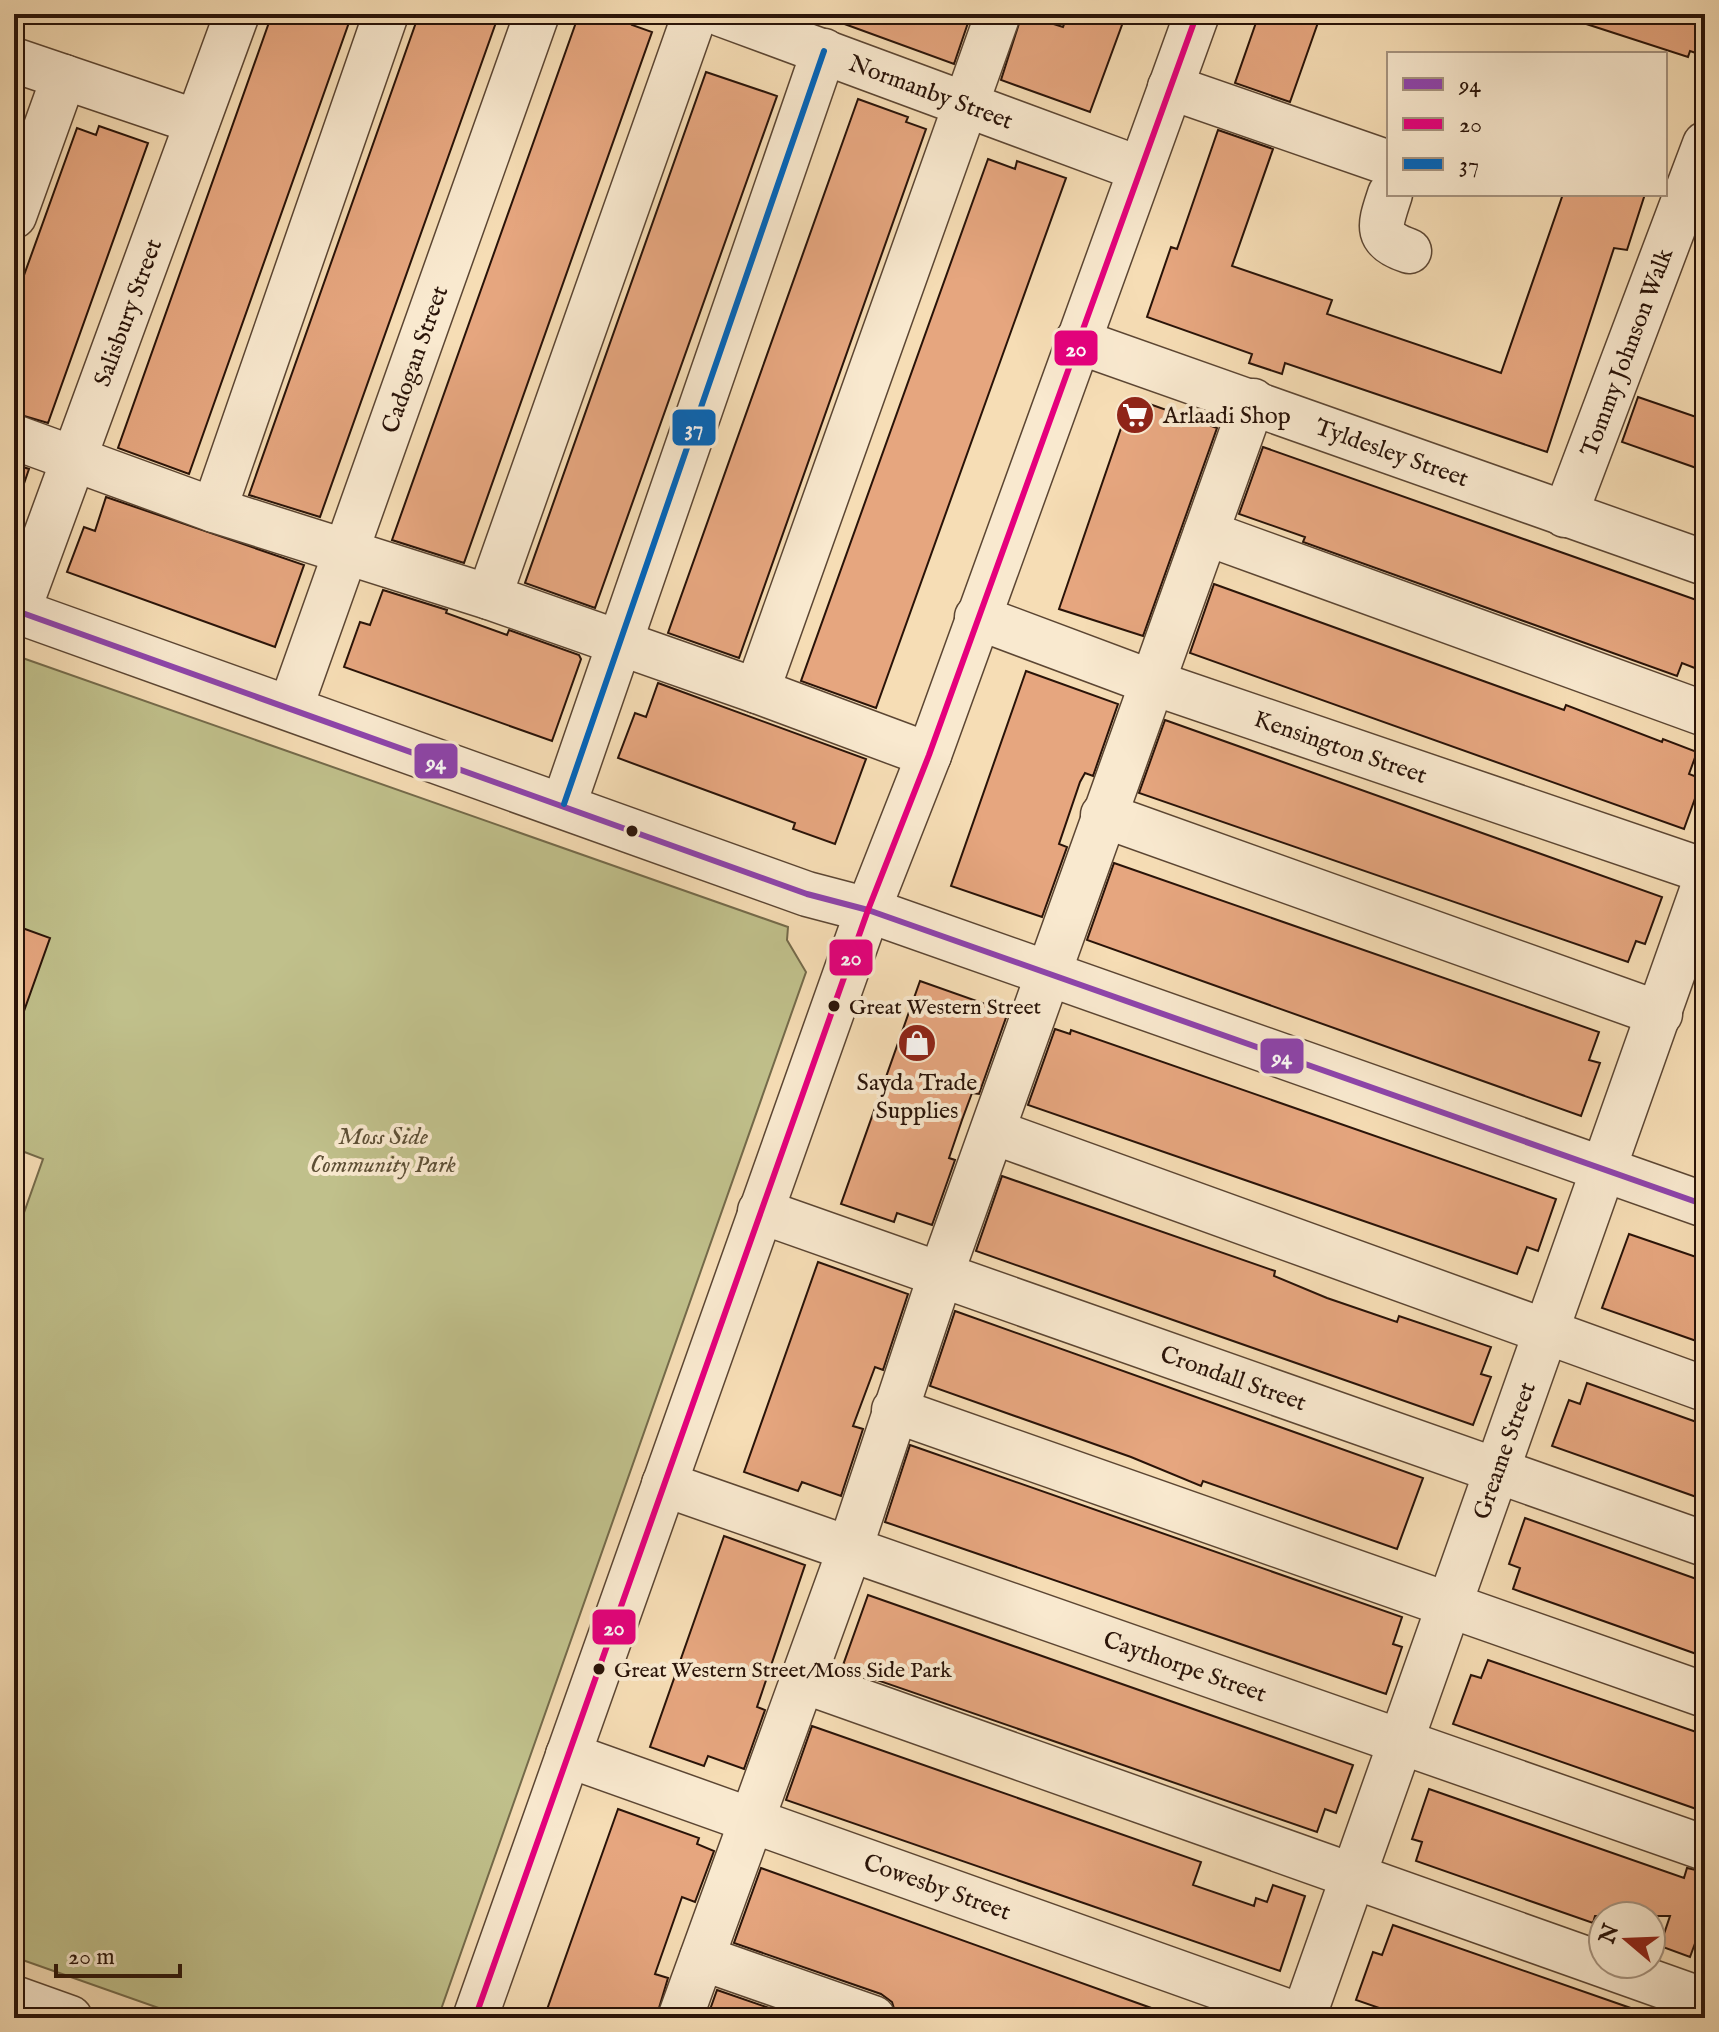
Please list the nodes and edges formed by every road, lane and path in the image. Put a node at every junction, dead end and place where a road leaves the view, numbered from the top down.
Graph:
1 (237, 14) edge
2 (386, 14) edge
3 (537, 14) edge
4 (695, 14) edge
5 (721, 14) edge
6 (998, 14) edge
7 (1197, 14) edge
8 (824, 51) junction
9 (14, 60) edge
10 (64, 77) junction
11 (1170, 87) junction
12 (966, 103) junction
13 (197, 122) junction
14 (1705, 144) edge
15 (1387, 162) edge
16 (1140, 169) junction
17 (1389, 196) edge
18 (14, 216) edge
19 (1409, 251) dead end
20 (1077, 341) junction
21 (1253, 401) junction
22 (14, 437) edge
23 (74, 458) junction
24 (214, 510) junction
25 (1565, 515) junction
26 (1206, 533) junction
27 (345, 554) junction
28 (1705, 563) edge
29 (489, 597) junction
30 (16, 610) edge
31 (977, 617) junction
32 (619, 643) junction
33 (1151, 682) junction
34 (757, 691) junction
35 (291, 706) junction
36 (1705, 714) edge
37 (929, 755) junction
38 (564, 804) junction
39 (1103, 815) junction
40 (1705, 871) edge
41 (1705, 882) edge
42 (868, 910) junction
43 (1049, 976) junction
44 (1660, 1014) junction
45 (994, 1132) junction
46 (1605, 1170) junction
47 (1705, 1205) edge
48 (760, 1211) junction
49 (941, 1274) junction
50 (1547, 1334) junction
51 (1705, 1389) edge
52 (894, 1410) junction
53 (1497, 1469) junction
54 (664, 1484) junction
55 (1705, 1544) edge
56 (850, 1547) junction
57 (1449, 1605) junction
58 (801, 1680) junction
59 (1705, 1695) edge
60 (1402, 1741) junction
61 (568, 1755) junction
62 (750, 1820) junction
63 (1705, 1848) edge
64 (1354, 1877) junction
65 (702, 1958) junction
66 (1705, 2001) edge
67 (18, 2006) edge
68 (70, 2018) edge
69 (475, 2018) edge
70 (680, 2018) edge
71 (873, 2018) edge
72 (1304, 2018) edge

1 - 13 street, Salisbury Street
2 - 24 street
3 - 27 street, Cadogan Street
4 - 29 street
5 - 8 street, Normanby Street
6 - 12 street
7 - 11 street
8 - 12 street, Normanby Street
8 - 32 street
9 - 10 street
10 - 13 street
10 - 18 street
11 - 15 street
11 - 16 street
12 - 16 street, Normanby Street
12 - 34 street
13 - 23 street, Salisbury Street
14 - 25 street, Tommy Johnson Walk
16 - 20 street
17 - 19 street
20 - 21 street, Tyldesley Street
20 - 31 street
21 - 25 street, Tyldesley Street
21 - 26 street
22 - 23 street
23 - 24 street
23 - 30 street, Salisbury Street
24 - 27 street
25 - 28 street, Tyldesley Street
26 - 33 street
26 - 36 street
27 - 29 street
27 - 35 street, Cadogan Street
29 - 32 street
30 - 35 street
31 - 33 street, Kensington Street
31 - 37 street
32 - 34 street
32 - 38 street
33 - 39 street
33 - 40 street, Kensington Street
34 - 37 street
35 - 38 street
37 - 42 street
38 - 42 street
39 - 43 street
39 - 44 street
41 - 44 street, Greame Street
42 - 43 street
42 - 48 street
43 - 45 street
43 - 46 street
44 - 46 street, Greame Street
45 - 49 street
45 - 50 street
46 - 47 street
46 - 50 street, Greame Street
48 - 49 street, Crondall Street
48 - 54 street
49 - 52 street
49 - 53 street, Crondall Street
50 - 51 street
50 - 53 street, Greame Street
52 - 56 street
52 - 57 street
53 - 55 street, Crondall Street
53 - 57 street, Greame Street
54 - 56 street, Caythorpe Street
54 - 61 street
56 - 58 street
56 - 60 street, Caythorpe Street
57 - 59 street
57 - 60 street, Greame Street
58 - 62 street
58 - 64 street
60 - 63 street, Caythorpe Street
60 - 64 street, Greame Street
61 - 62 street, Cowesby Street
61 - 69 street
62 - 65 street
62 - 72 street, Cowesby Street
64 - 66 street
64 - 72 street, Greame Street
65 - 70 street
65 - 71 street
67 - 68 street

